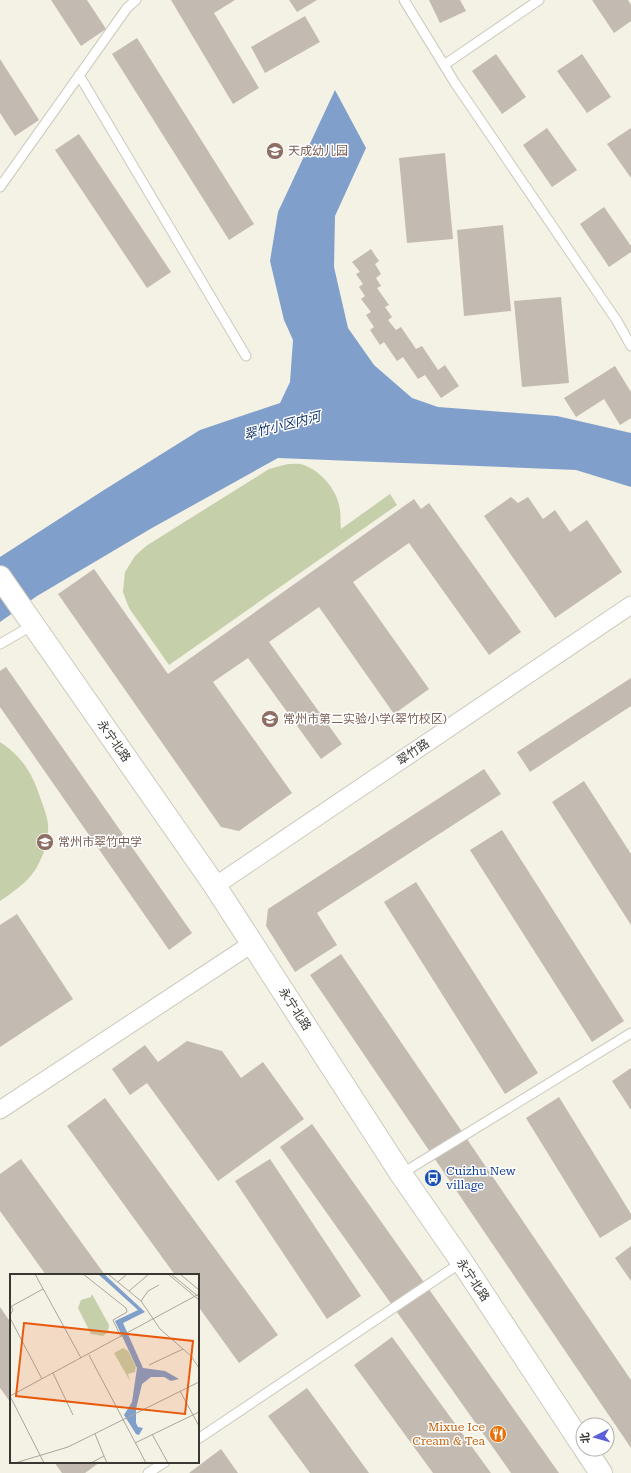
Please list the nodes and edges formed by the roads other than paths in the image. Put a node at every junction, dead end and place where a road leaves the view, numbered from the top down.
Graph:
1 (136, 0) edge
2 (404, 0) edge
3 (539, 0) edge
4 (444, 65) junction
5 (78, 75) junction
6 (0, 187) edge
7 (631, 346) edge
8 (246, 356) dead end
9 (0, 577) edge
10 (631, 605) edge
11 (31, 621) junction
12 (0, 644) edge
13 (215, 886) junction
14 (252, 943) junction
15 (631, 1033) edge
16 (0, 1110) edge
17 (401, 1174) junction
18 (462, 1262) junction
19 (575, 1434) edge
20 (199, 1438) edge
21 (590, 1457) edge
22 (163, 1463) edge
23 (148, 1473) edge
24 (601, 1473) edge

1 - 5 lane
2 - 4 lane
3 - 4 lane
4 - 7 lane
5 - 6 lane
5 - 8 lane
9 - 11 main road, 永宁北路
10 - 13 street, 翠竹路
11 - 12 lane
11 - 13 main road, 永宁北路
13 - 14 main road, 永宁北路
14 - 16 street
14 - 17 main road, 永宁北路
15 - 17 lane
17 - 18 main road, 永宁北路
18 - 19 main road, 永宁北路
18 - 20 lane
21 - 24 main road
22 - 23 lane

